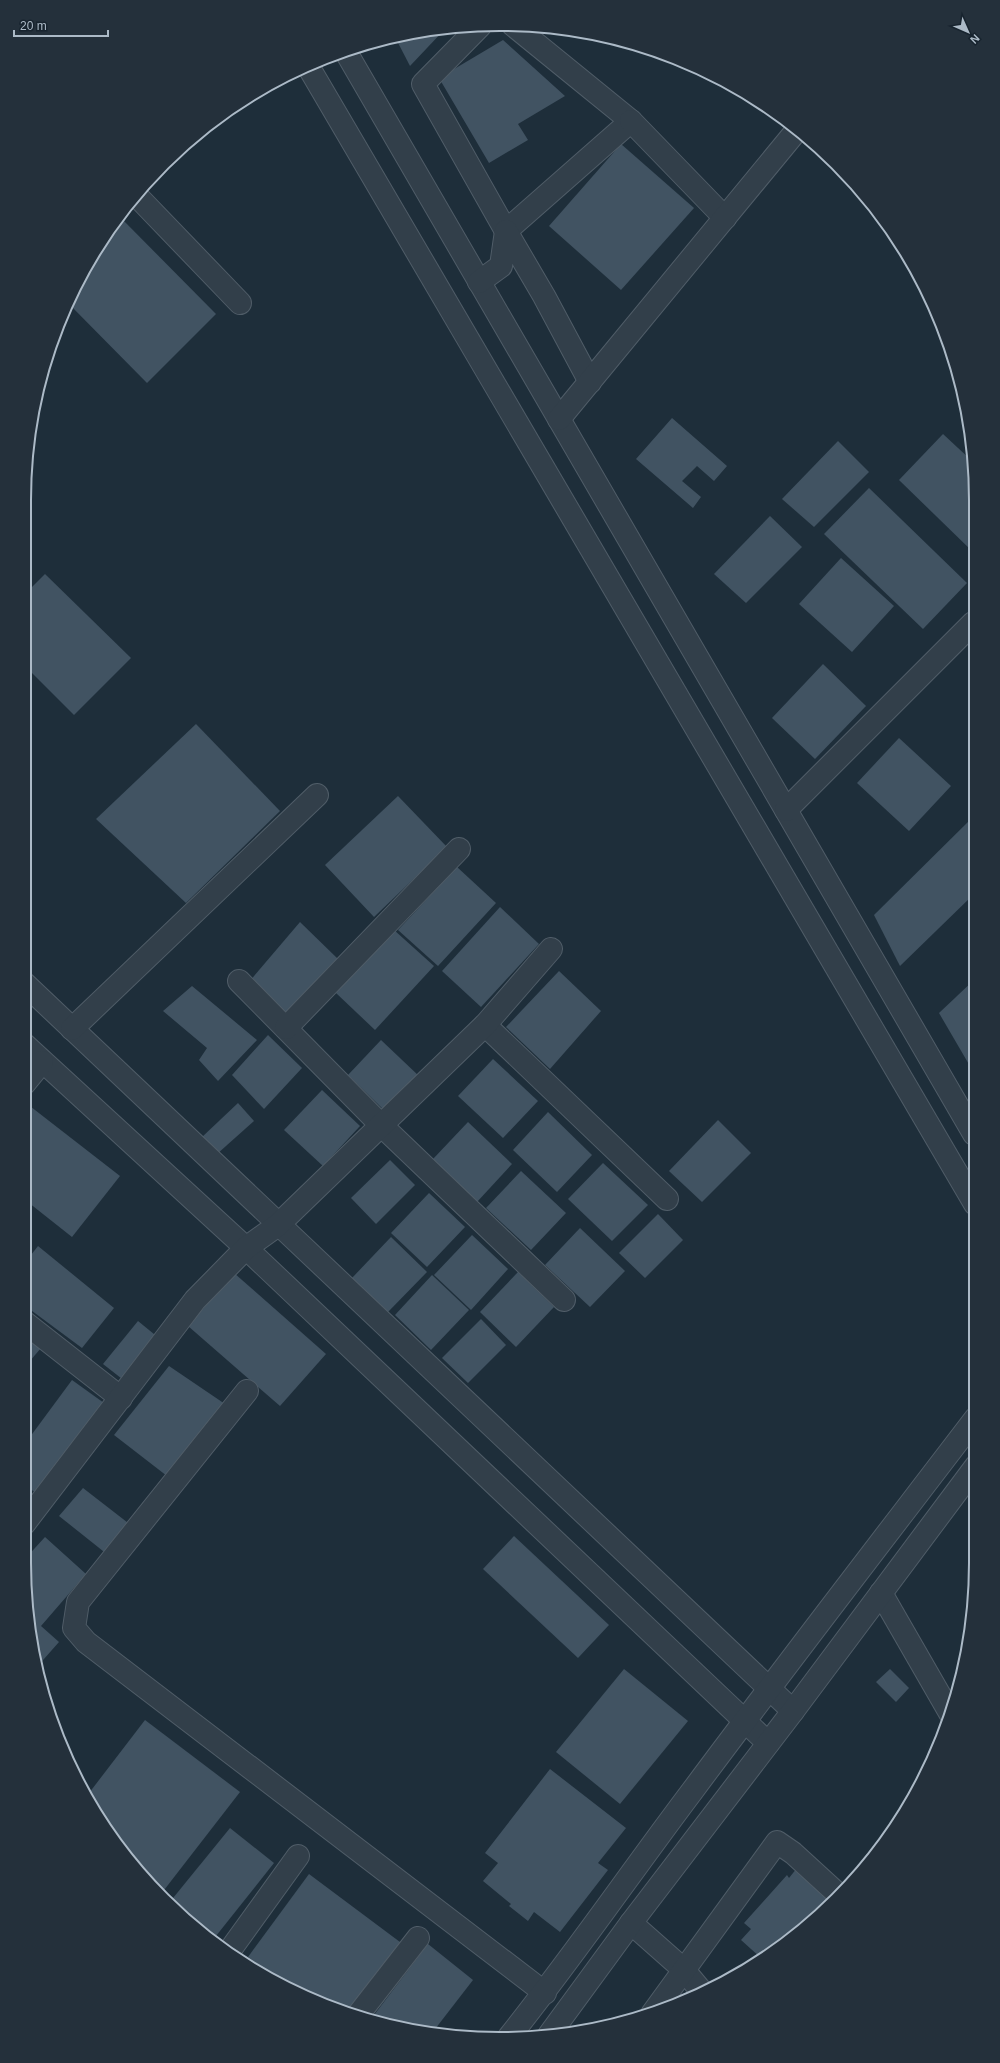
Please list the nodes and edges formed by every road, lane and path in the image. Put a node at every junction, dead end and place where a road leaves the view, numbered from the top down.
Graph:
1 (474, 32) edge
2 (521, 32) edge
3 (348, 56) edge
4 (311, 71) edge
5 (631, 121) junction
6 (794, 135) edge
7 (140, 199) edge
8 (724, 218) junction
9 (506, 231) junction
10 (479, 282) junction
11 (240, 303) dead end
12 (590, 382) junction
13 (559, 419) junction
14 (969, 627) edge
15 (317, 796) dead end
16 (786, 810) junction
17 (459, 849) dead end
18 (551, 949) dead end
19 (239, 981) dead end
20 (31, 990) edge
21 (485, 1025) junction
22 (286, 1028) junction
23 (72, 1029) junction
24 (31, 1051) edge
25 (42, 1062) junction
26 (31, 1075) edge
27 (381, 1125) junction
28 (969, 1125) edge
29 (969, 1194) edge
30 (668, 1200) dead end
31 (278, 1225) junction
32 (246, 1248) junction
33 (564, 1300) dead end
34 (31, 1327) edge
35 (247, 1391) dead end
36 (121, 1398) junction
37 (969, 1428) edge
38 (969, 1475) edge
39 (31, 1506) edge
40 (881, 1593) junction
41 (769, 1688) junction
42 (946, 1706) edge
43 (793, 1711) junction
44 (744, 1721) junction
45 (768, 1743) junction
46 (298, 1856) dead end
47 (835, 1892) edge
48 (631, 1923) junction
49 (418, 1938) dead end
50 (232, 1948) edge
51 (683, 1969) junction
52 (699, 1988) edge
53 (545, 1993) junction
54 (659, 2004) edge
55 (361, 2011) edge
56 (554, 2029) edge
57 (513, 2032) edge

1 - 9 street
2 - 5 street
3 - 10 street
4 - 29 street
5 - 8 street
5 - 9 street
6 - 8 street
7 - 11 street
8 - 12 street
9 - 10 street
9 - 12 street
10 - 13 street
12 - 13 street
13 - 16 street
14 - 16 street
15 - 23 street
16 - 28 street
17 - 22 street
18 - 21 street
19 - 22 street
20 - 23 street
21 - 27 street
21 - 30 street
22 - 27 street
23 - 31 street
24 - 25 street
25 - 26 street
25 - 32 street
27 - 31 street
27 - 33 street
31 - 32 street
31 - 41 street
32 - 36 street
32 - 44 street
34 - 36 street
35 - 53 street
36 - 39 street
37 - 41 street
38 - 40 street
40 - 42 street
40 - 43 street
41 - 43 street
41 - 44 street
43 - 45 street
44 - 45 street
44 - 53 street
45 - 48 street
46 - 50 street
47 - 51 street
48 - 51 street
48 - 56 street
49 - 55 street
51 - 52 street
51 - 54 street
53 - 57 street

